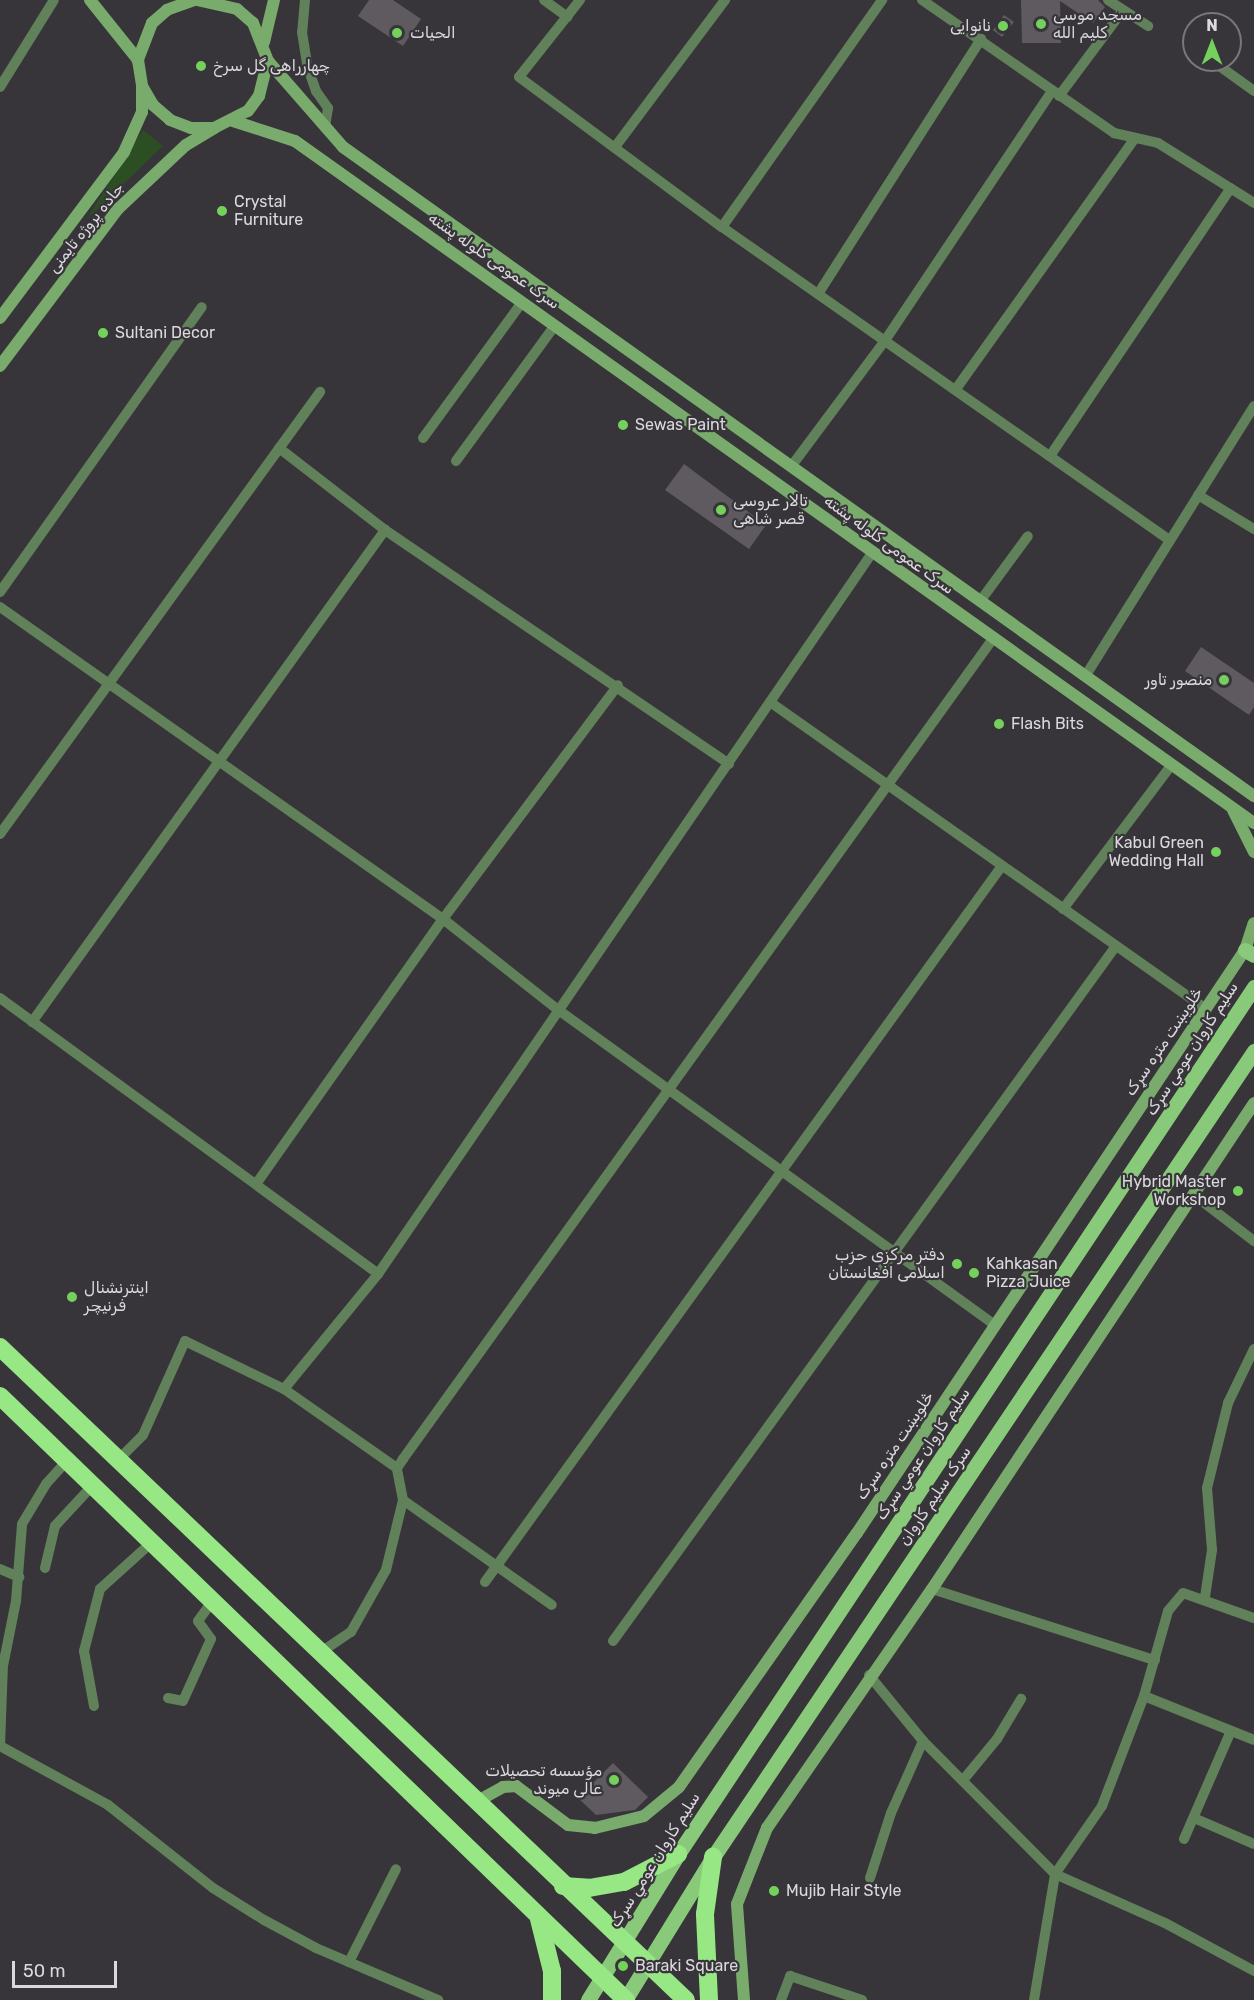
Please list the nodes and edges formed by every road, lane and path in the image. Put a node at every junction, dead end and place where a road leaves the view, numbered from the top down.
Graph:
1 (54, 0) edge
2 (90, 0) edge
3 (189, 0) edge
4 (274, 0) edge
5 (305, 0) edge
6 (544, 0) edge
7 (580, 0) edge
8 (725, 0) edge
9 (882, 0) edge
10 (922, 0) edge
11 (1108, 0) edge
12 (1123, 10) junction
13 (567, 17) junction
14 (1148, 26) dead end
15 (981, 39) junction
16 (264, 42) junction
17 (138, 60) junction
18 (268, 61) junction
19 (1228, 72) edge
20 (142, 86) junction
21 (0, 87) edge
22 (1254, 91) edge
23 (1055, 94) junction
24 (233, 121) junction
25 (214, 128) junction
26 (326, 128) junction
27 (1134, 139) junction
28 (615, 147) junction
29 (1231, 188) junction
30 (1254, 203) edge
31 (722, 227) junction
32 (818, 294) junction
33 (522, 302) junction
34 (202, 307) dead end
35 (0, 318) edge
36 (555, 325) junction
37 (884, 342) junction
38 (0, 366) edge
39 (956, 389) junction
40 (320, 392) dead end
41 (1254, 406) edge
42 (423, 438) dead end
43 (279, 448) junction
44 (1050, 456) junction
45 (456, 461) dead end
46 (793, 464) junction
47 (1198, 495) junction
48 (1254, 529) edge
49 (385, 530) junction
50 (1028, 536) dead end
51 (1168, 539) junction
52 (872, 553) junction
53 (0, 592) edge
54 (981, 600) junction
55 (0, 607) edge
56 (992, 640) junction
57 (1086, 675) junction
58 (108, 685) junction
59 (618, 686) junction
60 (770, 702) junction
61 (218, 764) junction
62 (729, 764) junction
63 (1170, 766) junction
64 (888, 785) junction
65 (1252, 793) edge
66 (1231, 807) junction
67 (1254, 823) edge
68 (0, 834) edge
69 (1254, 852) edge
70 (1001, 867) junction
71 (1063, 909) junction
72 (443, 919) junction
73 (1254, 923) edge
74 (1116, 946) junction
75 (1249, 952) edge
76 (1254, 987) edge
77 (0, 998) edge
78 (557, 1009) junction
79 (1206, 1009) junction
80 (32, 1022) junction
81 (1254, 1051) edge
82 (671, 1091) junction
83 (1254, 1103) edge
84 (783, 1172) junction
85 (256, 1184) junction
86 (1194, 1195) junction
87 (1254, 1241) edge
88 (897, 1254) junction
89 (378, 1274) junction
90 (995, 1325) junction
91 (0, 1347) edge
92 (1254, 1349) edge
93 (284, 1389) junction
94 (0, 1396) edge
95 (119, 1459) junction
96 (67, 1461) junction
97 (397, 1468) junction
98 (92, 1486) junction
99 (403, 1500) junction
100 (150, 1543) junction
101 (498, 1564) junction
102 (45, 1568) dead end
103 (0, 1569) edge
104 (20, 1577) junction
105 (485, 1582) dead end
106 (932, 1588) junction
107 (1205, 1597) junction
108 (212, 1602) junction
109 (552, 1605) dead end
110 (1254, 1618) edge
111 (613, 1641) dead end
112 (321, 1652) junction
113 (1155, 1660) junction
114 (868, 1675) junction
115 (1144, 1696) junction
116 (168, 1698) dead end
117 (1021, 1699) dead end
118 (94, 1707) dead end
119 (1231, 1731) junction
120 (1254, 1740) edge
121 (923, 1741) junction
122 (0, 1746) edge
123 (964, 1779) junction
124 (476, 1802) junction
125 (1194, 1818) junction
126 (1184, 1839) dead end
127 (1254, 1844) edge
128 (678, 1854) junction
129 (713, 1857) junction
130 (396, 1869) dead end
131 (1056, 1874) junction
132 (870, 1878) dead end
133 (563, 1886) junction
134 (539, 1917) junction
135 (624, 1942) junction
136 (349, 1962) junction
137 (648, 1962) junction
138 (1254, 1971) edge
139 (602, 1980) junction
140 (438, 2000) edge
141 (552, 2000) edge
142 (588, 2000) edge
143 (626, 2000) edge
144 (686, 2000) edge
145 (709, 2000) edge
146 (744, 2000) edge
147 (780, 2000) edge
148 (862, 2000) edge
149 (1034, 2000) edge

1 - 21 street
2 - 17 main road
3 - 16 main road
3 - 17 main road
4 - 16 main road
5 - 26 street
6 - 13 street
7 - 13 street
8 - 28 street
9 - 31 street
10 - 15 street
11 - 12 street
12 - 14 street
12 - 23 street
13 - 28 street
15 - 23 street
15 - 32 street
16 - 18 main road
17 - 20 main road
18 - 24 main road
18 - 26 main road, سرک عمومی کلوله پشته
19 - 22 street
20 - 25 main road
20 - 35 main road, جاده پروژه تایمنی
23 - 27 street
23 - 37 street
24 - 25 main road
24 - 33 main road, سرک عمومی کلوله پشته
25 - 38 main road, جاده پروژه تایمنی
26 - 46 main road, سرک عمومی کلوله پشته
27 - 29 street
27 - 39 street
28 - 31 street
29 - 30 street
29 - 44 street
31 - 32 street
32 - 37 street
33 - 36 main road, سرک عمومی کلوله پشته
33 - 42 street
34 - 53 street
36 - 45 street
36 - 52 main road, سرک عمومی کلوله پشته
37 - 39 street
37 - 46 street
39 - 44 street
40 - 43 street
41 - 47 street
43 - 49 street
43 - 58 street
44 - 51 street
46 - 54 main road, سرک عمومی کلوله پشته
47 - 48 street
47 - 51 street
49 - 59 street
49 - 61 street
50 - 54 street
51 - 57 street
52 - 56 main road, سرک عمومی کلوله پشته
52 - 60 street
54 - 57 main road, سرک عمومی کلوله پشته
55 - 58 street
56 - 63 main road, سرک عمومی کلوله پشته
56 - 64 street
57 - 65 main road, سرک عمومی کلوله پشته
58 - 61 street
58 - 68 street
59 - 62 street
59 - 72 street
60 - 62 street
60 - 64 street
61 - 72 street
61 - 80 street
62 - 78 street
63 - 66 main road, سرک عمومی کلوله پشته
63 - 71 street
64 - 70 street
64 - 82 street
66 - 67 main road, سرک عمومی کلوله پشته
66 - 69 main road
70 - 71 street
70 - 84 street
71 - 74 street
72 - 78 street
72 - 85 street
73 - 75 main road, څلویښت متره سړک
74 - 79 street
74 - 88 street
75 - 79 main road, څلویښت متره سړک
76 - 128 main road, سلیم کاروان عومي سړک
77 - 80 street
78 - 82 street
78 - 89 street
79 - 90 main road, څلویښت متره سړک
80 - 85 street
81 - 129 main road, سرک سلیم کاروان
82 - 84 street
82 - 97 street
83 - 86 main road
84 - 88 street
84 - 101 street
85 - 89 street
86 - 87 street
86 - 106 main road
88 - 90 street
88 - 111 street
89 - 93 street
90 - 124 main road, څلویښت متره سړک
91 - 95 highway
92 - 107 street
93 - 95 street
93 - 97 street
94 - 96 highway
95 - 112 highway
96 - 98 highway
96 - 104 street
97 - 99 street
98 - 100 highway
98 - 102 street
99 - 101 street
99 - 112 street
100 - 108 highway
100 - 118 street
101 - 105 street
101 - 109 street
103 - 104 street
104 - 122 street
106 - 113 street
106 - 114 main road
107 - 110 street
107 - 113 street
108 - 116 street
108 - 134 highway
112 - 124 highway
113 - 115 street
114 - 121 street
114 - 146 main road
115 - 119 street
115 - 131 street
117 - 123 street
119 - 120 street
119 - 125 street
121 - 123 street
121 - 132 street
122 - 136 street
123 - 131 street
124 - 133 highway
125 - 126 street
125 - 127 street
128 - 133 highway
128 - 135 main road, سلیم کاروان عومي سړک
129 - 137 main road, سرک سلیم کاروان
129 - 145 highway
130 - 136 street
131 - 138 street
131 - 149 street
133 - 135 highway
134 - 139 highway
134 - 141 highway
135 - 137 highway
135 - 139 main road, سلیم کاروان عومي سړک
136 - 140 street
137 - 143 main road, سرک سلیم کاروان
137 - 144 highway
139 - 142 main road, سلیم کاروان عومي سړک
139 - 143 highway
147 - 148 street

